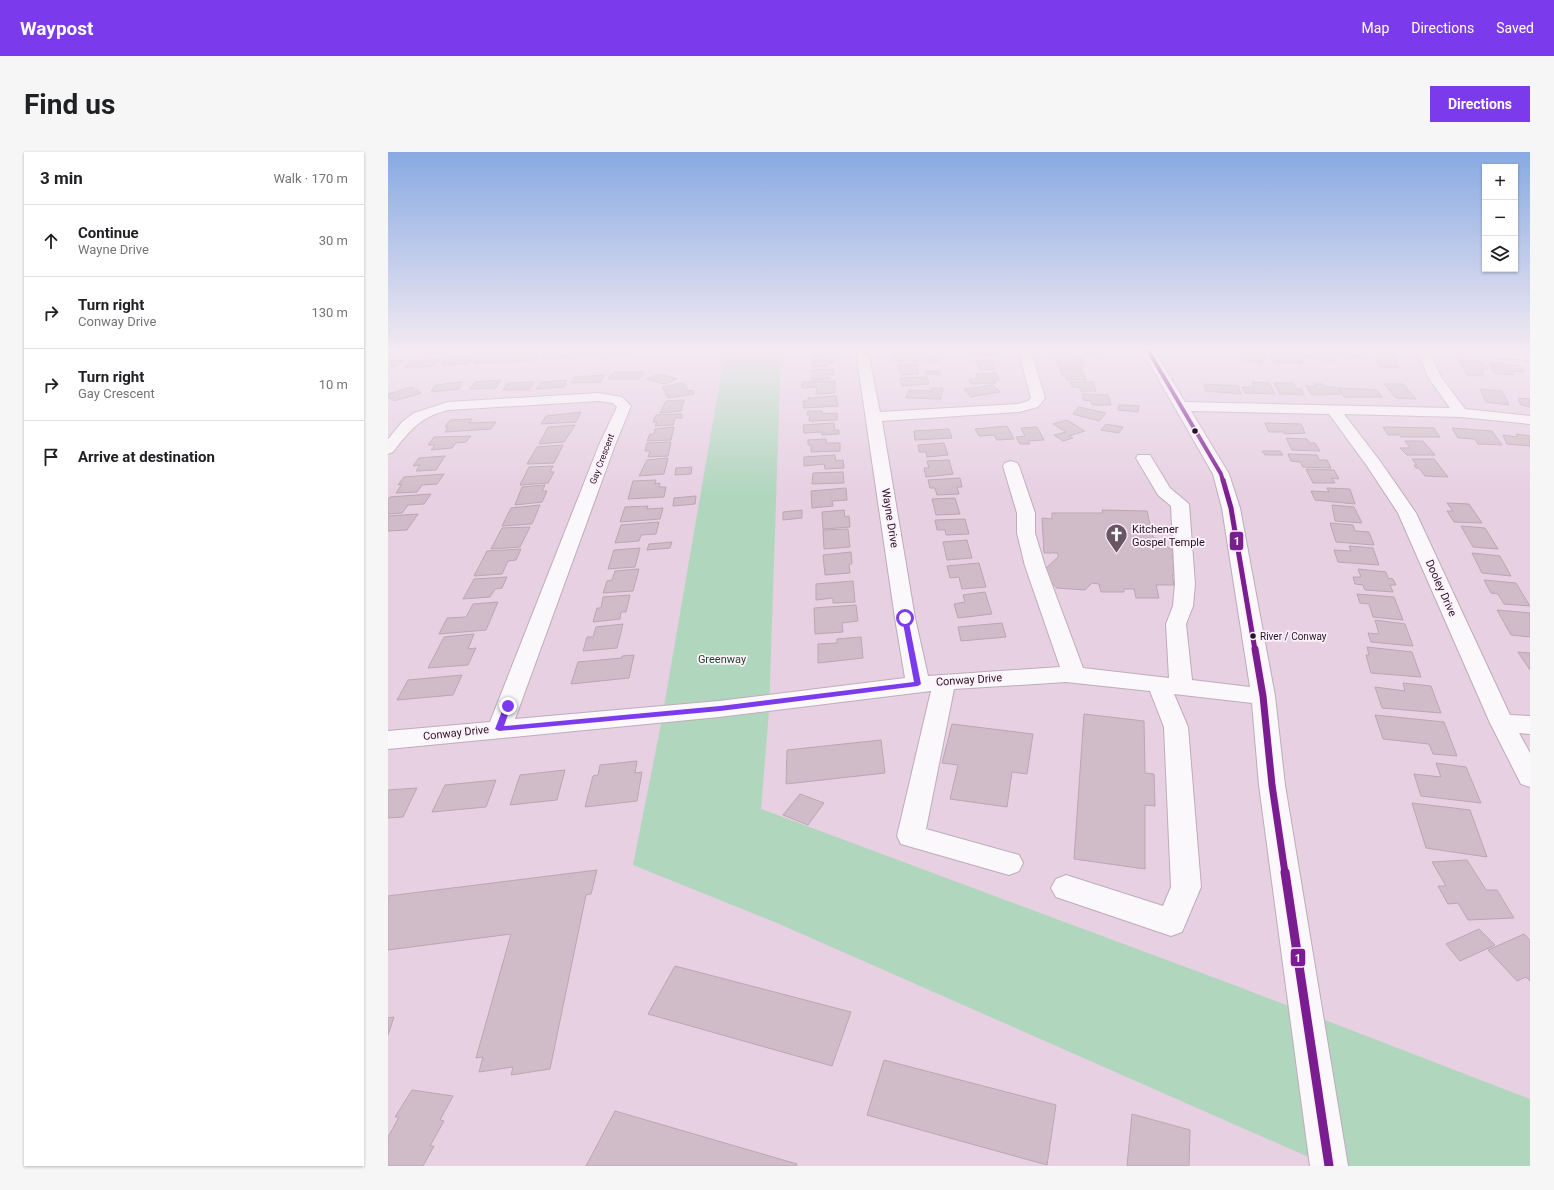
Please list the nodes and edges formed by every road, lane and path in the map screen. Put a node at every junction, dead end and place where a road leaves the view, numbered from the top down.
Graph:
1 (560, 399) edge
2 (613, 399) edge
3 (871, 399) edge
4 (1037, 399) edge
5 (1177, 399) edge
6 (1451, 399) edge
7 (1181, 406) junction
8 (1333, 409) junction
9 (1461, 413) junction
10 (874, 417) junction
11 (1530, 420) edge
12 (388, 449) edge
13 (1144, 458) dead end
14 (1011, 466) dead end
15 (1074, 674) junction
16 (944, 682) junction
17 (918, 684) junction
18 (1170, 685) junction
19 (1263, 696) junction
20 (1502, 723) junction
21 (1530, 725) edge
22 (499, 729) junction
23 (388, 740) edge
24 (1530, 777) edge
25 (1009, 863) dead end
26 (1066, 888) dead end
27 (1329, 1166) edge

1 - 12 street, Gay Crescent
2 - 22 street, Gay Crescent
3 - 10 street, Wayne Drive
4 - 10 street
5 - 7 street
6 - 9 street
7 - 8 street
7 - 19 street
8 - 9 street
8 - 20 street, Dooley Drive
9 - 11 street
10 - 17 street, Wayne Drive
13 - 18 street
14 - 15 street
15 - 16 street, Conway Drive
15 - 18 street, Conway Drive
16 - 17 street, Conway Drive
16 - 25 street
17 - 22 street, Conway Drive
18 - 19 street, Conway Drive
18 - 26 street
19 - 27 street
20 - 21 street
20 - 24 street, Dooley Drive
22 - 23 street, Conway Drive

